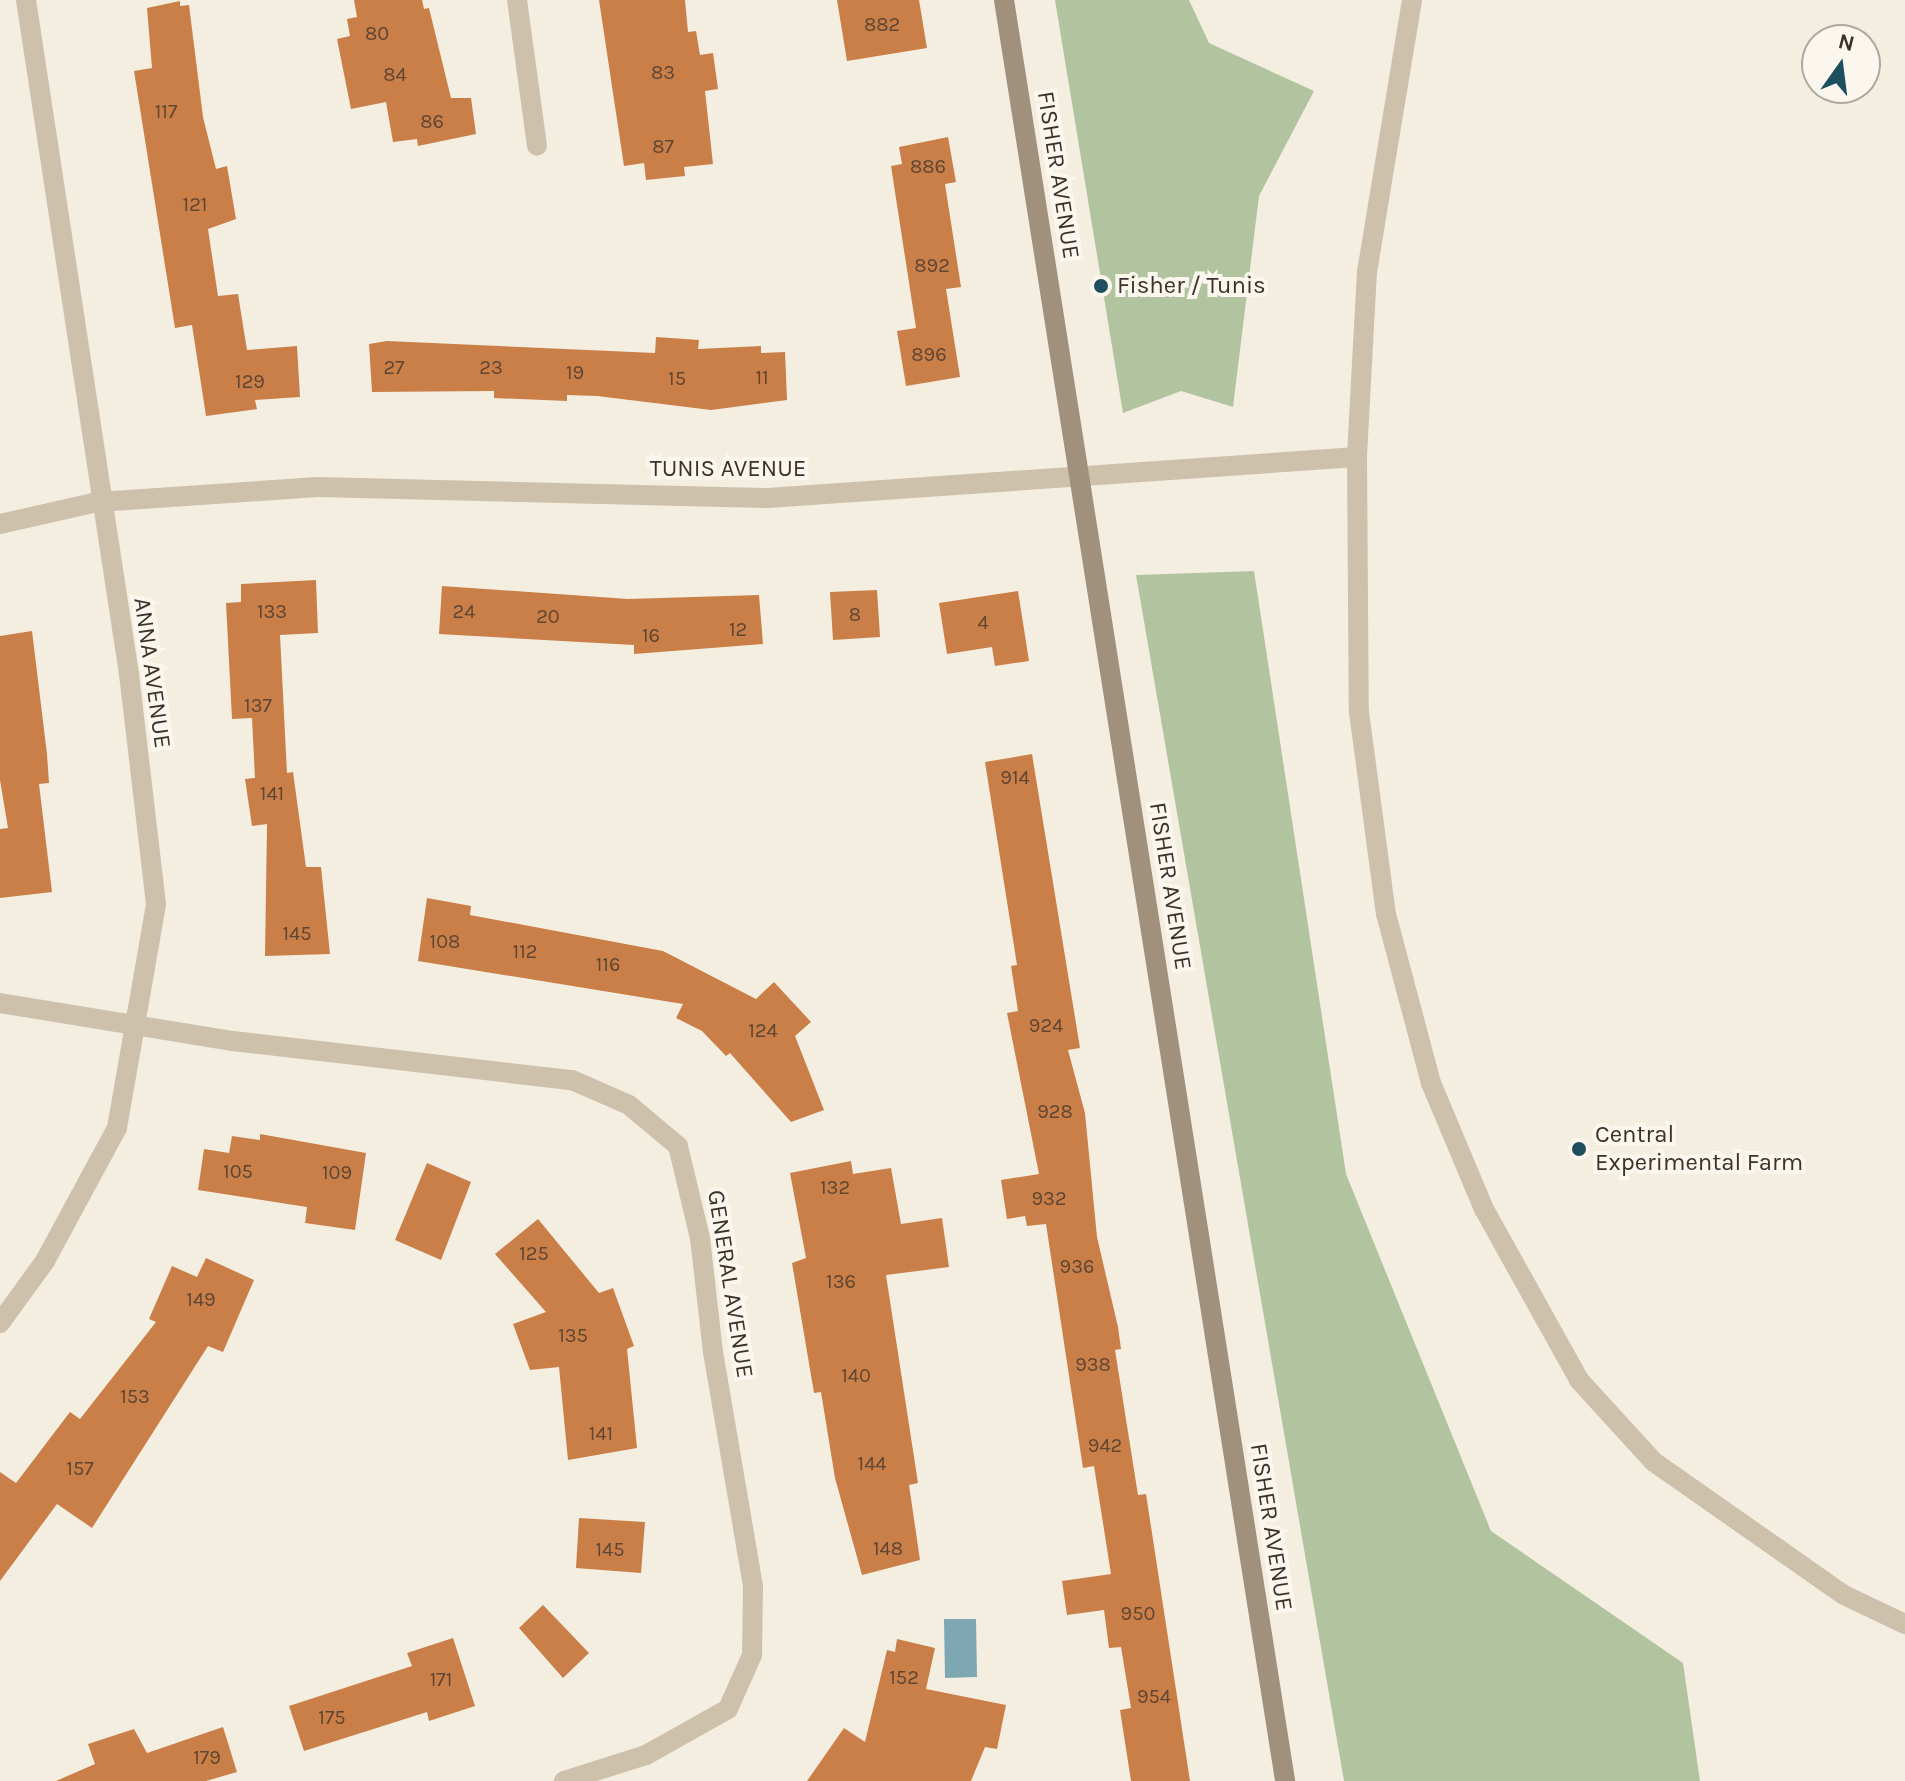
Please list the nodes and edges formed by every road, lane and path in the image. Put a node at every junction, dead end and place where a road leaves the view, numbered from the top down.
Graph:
1 (26, 0) edge
2 (517, 0) edge
3 (1004, 0) edge
4 (1412, 0) edge
5 (537, 146) dead end
6 (1357, 457) junction
7 (1079, 479) junction
8 (98, 502) junction
9 (0, 524) edge
10 (0, 1003) edge
11 (140, 1026) junction
12 (0, 1323) edge
13 (1905, 1624) edge
14 (564, 1781) edge
15 (1285, 1781) edge

1 - 8 street, ANNA AVENUE
2 - 5 street
3 - 7 main road, FISHER AVENUE
4 - 6 street
6 - 7 street, TUNIS AVENUE
6 - 13 street
7 - 8 street, TUNIS AVENUE
7 - 15 main road, FISHER AVENUE
8 - 9 street, TUNIS AVENUE
8 - 11 street, ANNA AVENUE
10 - 11 street, GENERAL AVENUE
11 - 12 street, ANNA AVENUE
11 - 14 street, GENERAL AVENUE

